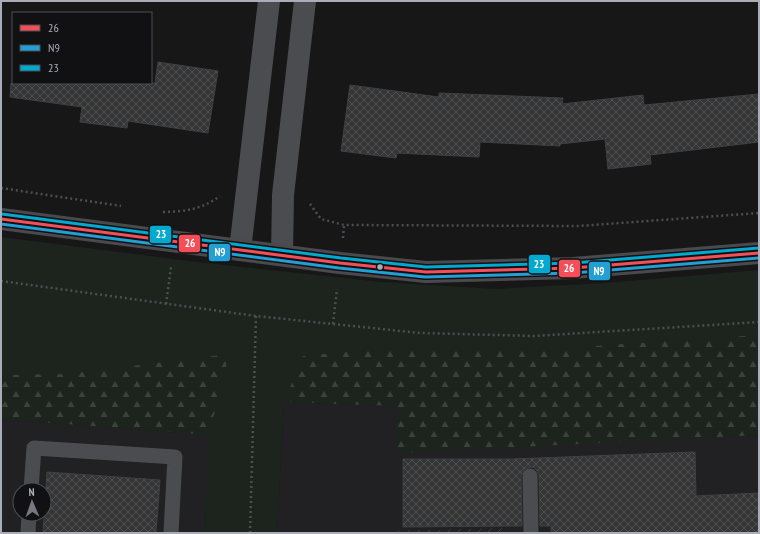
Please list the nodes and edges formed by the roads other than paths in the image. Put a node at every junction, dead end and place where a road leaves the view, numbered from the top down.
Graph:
1 (269, 1) edge
2 (305, 1) edge
3 (1, 219) edge
4 (240, 250) junction
5 (759, 253) edge
6 (282, 256) junction
7 (530, 476) dead end
8 (32, 482) edge
9 (29, 522) edge
10 (28, 533) edge
11 (171, 533) edge
12 (531, 533) edge

1 - 4 street
2 - 6 street
3 - 4 street
4 - 6 street
5 - 6 street
7 - 12 lane
8 - 11 lane
9 - 10 lane

